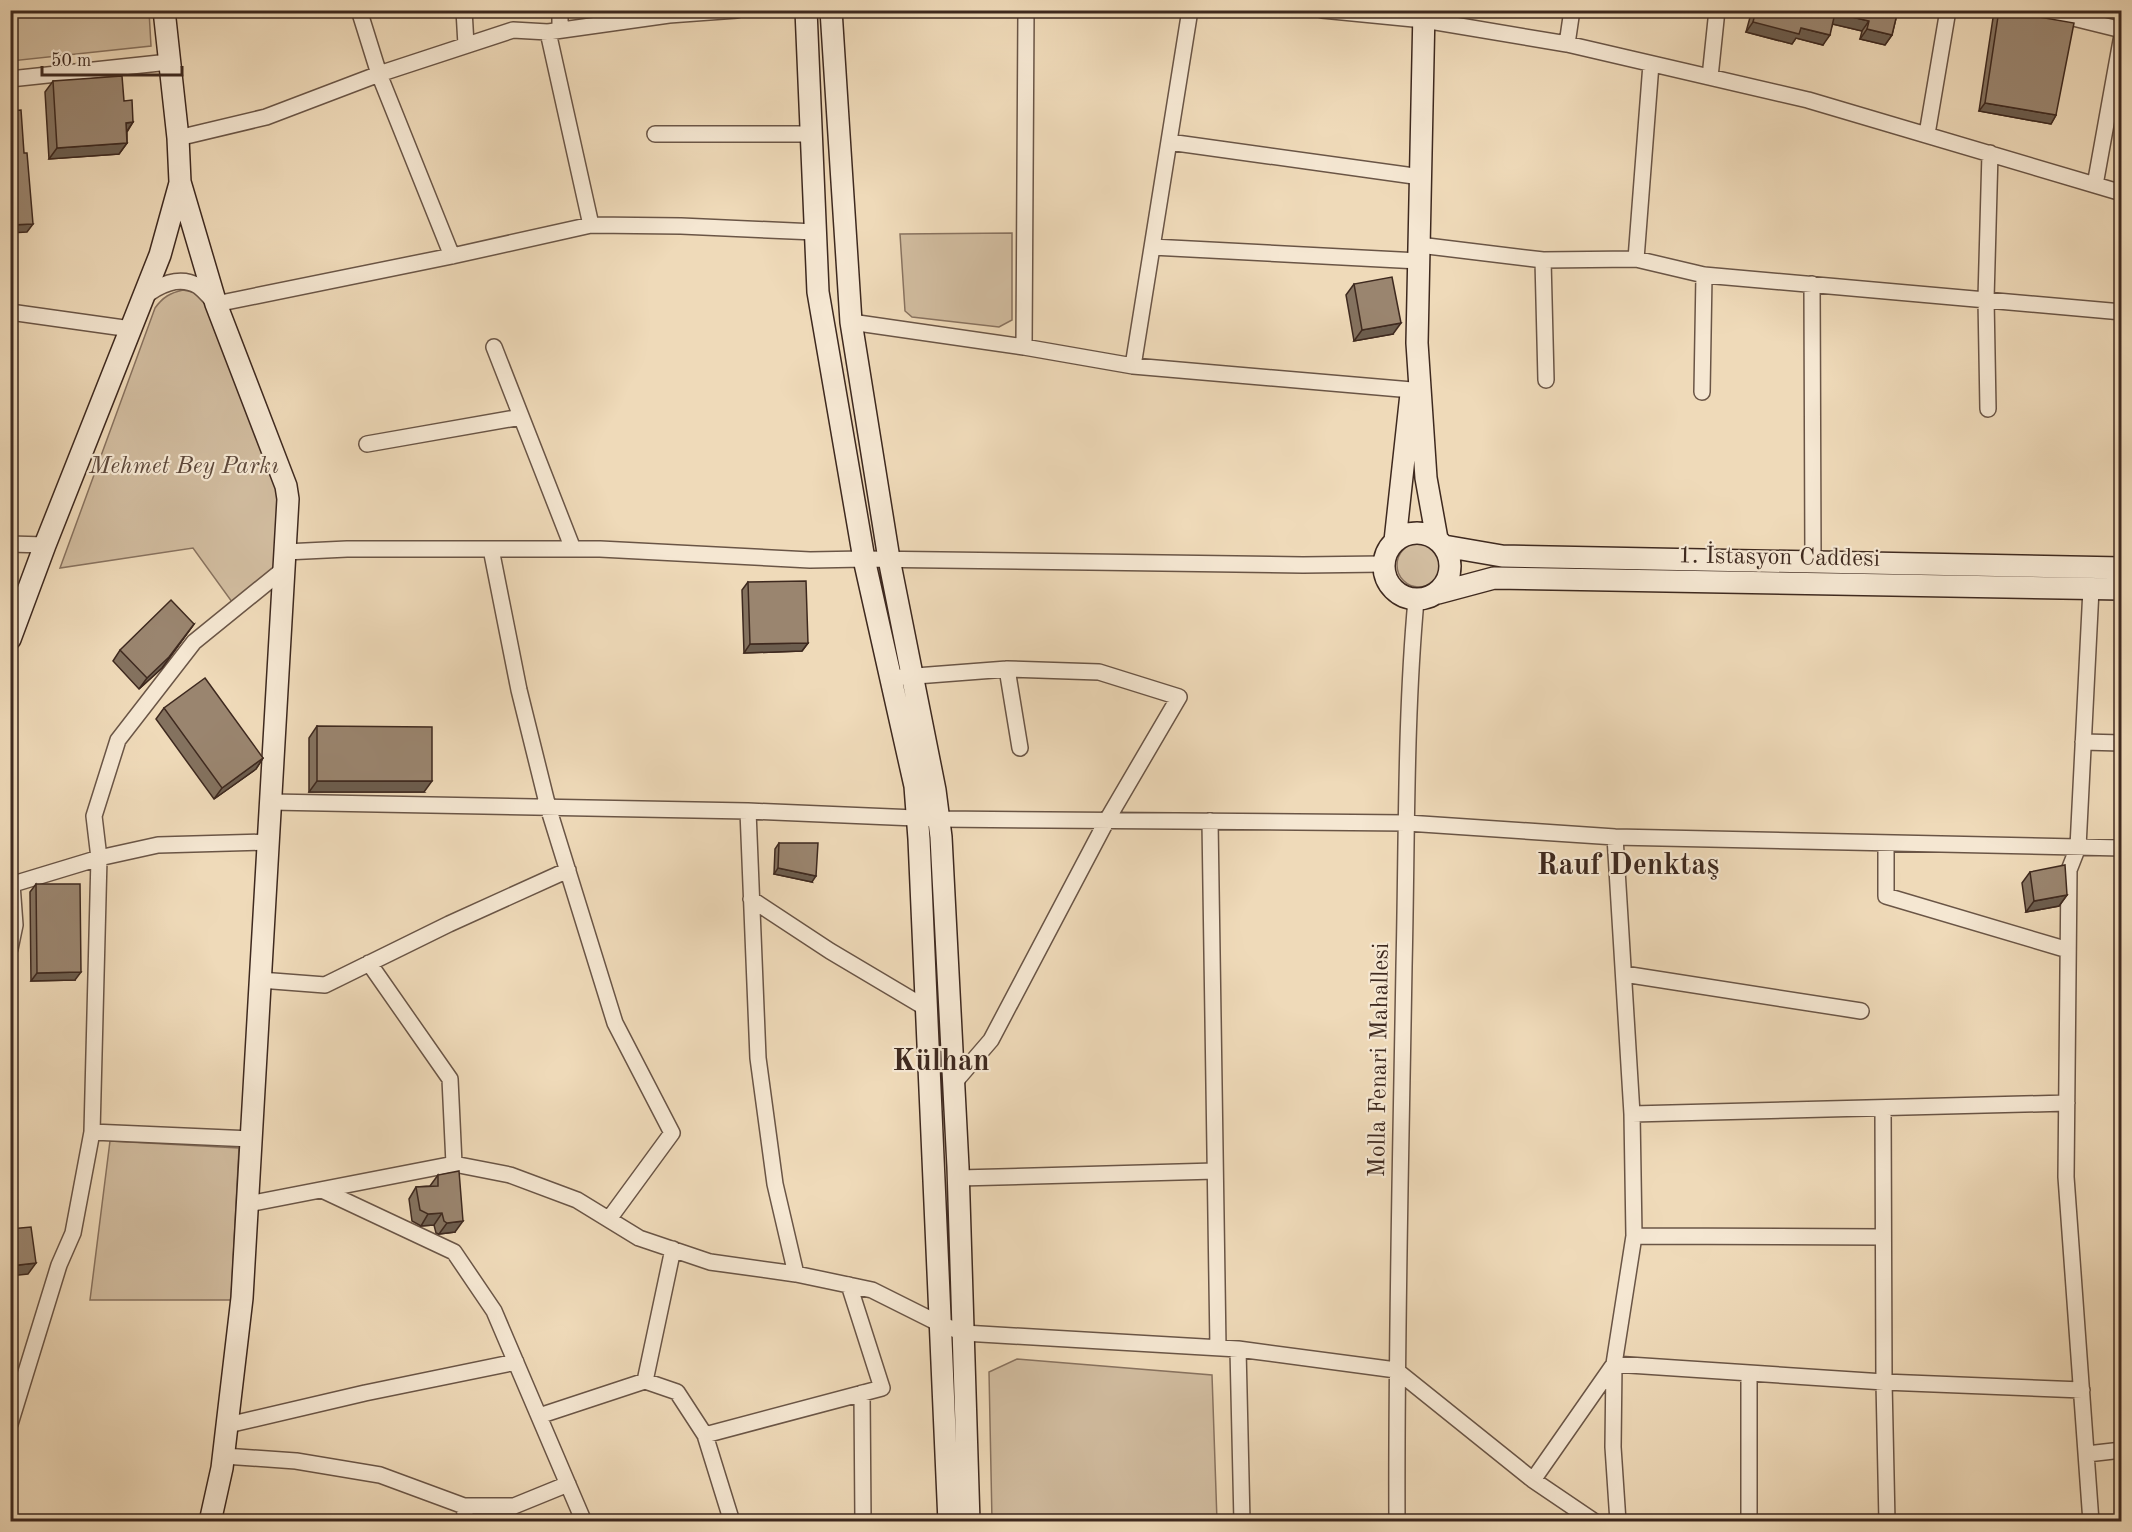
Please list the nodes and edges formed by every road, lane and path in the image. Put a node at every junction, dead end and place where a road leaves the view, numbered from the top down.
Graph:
1 (164, 10) edge
2 (359, 10) edge
3 (464, 10) edge
4 (560, 10) edge
5 (737, 10) edge
6 (806, 10) edge
7 (831, 10) edge
8 (1026, 10) edge
9 (1190, 10) edge
10 (1322, 10) edge
11 (1572, 10) edge
12 (1717, 10) edge
13 (1948, 10) edge
14 (2041, 10) edge
15 (691, 12) edge
16 (1424, 15) edge
17 (2121, 30) edge
18 (554, 31) junction
19 (2121, 35) edge
20 (1567, 44) junction
21 (466, 45) junction
22 (169, 62) junction
23 (1651, 64) junction
24 (379, 74) junction
25 (1710, 77) junction
26 (10, 79) edge
27 (655, 134) dead end
28 (811, 134) junction
29 (1927, 134) junction
30 (178, 138) junction
31 (1169, 142) junction
32 (1990, 153) junction
33 (1420, 177) junction
34 (180, 182) junction
35 (2095, 185) junction
36 (2121, 193) edge
37 (591, 225) junction
38 (815, 232) junction
39 (1152, 247) junction
40 (1419, 253) junction
41 (452, 256) junction
42 (1636, 259) junction
43 (1543, 260) junction
44 (1704, 275) junction
45 (1812, 284) junction
46 (143, 298) junction
47 (1986, 299) junction
48 (216, 304) junction
49 (10, 312) edge
50 (2121, 312) edge
51 (851, 322) junction
52 (131, 329) junction
53 (1418, 343) junction
54 (494, 347) dead end
55 (1024, 347) junction
56 (1133, 366) junction
57 (1546, 380) dead end
58 (1412, 390) junction
59 (1702, 392) dead end
60 (1988, 409) dead end
61 (521, 417) junction
62 (367, 444) dead end
63 (1395, 541) junction
64 (1441, 542) junction
65 (10, 544) edge
66 (45, 545) junction
67 (491, 549) junction
68 (573, 549) junction
69 (864, 559) junction
70 (889, 559) junction
71 (284, 560) junction
72 (1813, 562) junction
73 (1384, 564) junction
74 (2121, 568) edge
75 (2091, 589) junction
76 (2121, 589) edge
77 (1438, 593) junction
78 (1416, 600) junction
79 (10, 639) edge
80 (1007, 669) junction
81 (912, 676) junction
82 (890, 678) junction
83 (2083, 742) junction
84 (2121, 743) edge
85 (1020, 748) dead end
86 (271, 802) junction
87 (548, 807) junction
88 (748, 811) junction
89 (917, 819) junction
90 (939, 819) junction
91 (1107, 820) junction
92 (1210, 821) junction
93 (1407, 823) junction
94 (1615, 837) junction
95 (268, 842) junction
96 (1886, 844) junction
97 (2078, 847) junction
98 (2121, 848) edge
99 (99, 858) junction
100 (568, 870) junction
101 (11, 884) edge
102 (751, 899) junction
103 (10, 949) edge
104 (2068, 950) junction
105 (369, 963) junction
106 (1624, 974) junction
107 (260, 980) junction
108 (926, 1008) junction
109 (1861, 1011) dead end
110 (954, 1083) junction
111 (2067, 1103) junction
112 (1883, 1108) junction
113 (1632, 1114) junction
114 (92, 1132) junction
115 (252, 1139) junction
116 (454, 1164) junction
117 (1215, 1171) junction
118 (958, 1178) junction
119 (322, 1190) junction
120 (248, 1204) junction
121 (609, 1219) junction
122 (1634, 1236) junction
123 (1883, 1237) junction
124 (673, 1249) junction
125 (796, 1274) junction
126 (849, 1285) junction
127 (940, 1324) junction
128 (964, 1333) junction
129 (1218, 1348) junction
130 (1238, 1349) junction
131 (516, 1362) junction
132 (1614, 1364) junction
133 (1396, 1370) junction
134 (1749, 1373) junction
135 (645, 1381) junction
136 (1884, 1382) junction
137 (2082, 1390) junction
138 (862, 1393) junction
139 (539, 1416) junction
140 (10, 1424) edge
141 (228, 1425) junction
142 (705, 1435) junction
143 (2121, 1450) edge
144 (2087, 1454) junction
145 (224, 1456) junction
146 (1533, 1480) junction
147 (568, 1484) junction
148 (464, 1506) junction
149 (210, 1521) edge
150 (466, 1521) edge
151 (584, 1521) edge
152 (732, 1521) edge
153 (863, 1521) edge
154 (949, 1521) edge
155 (969, 1521) edge
156 (1242, 1521) edge
157 (1397, 1521) edge
158 (1592, 1521) edge
159 (1618, 1521) edge
160 (1749, 1521) edge
161 (1887, 1521) edge
162 (2091, 1521) edge

1 - 22 main road
2 - 24 street
3 - 21 street
4 - 18 street
5 - 15 street
6 - 28 main road
7 - 51 main road
8 - 55 street
9 - 31 street
10 - 16 street
11 - 20 street
12 - 25 street
13 - 29 street
14 - 17 street
15 - 18 street
16 - 20 street
16 - 33 main road
18 - 21 street
18 - 37 street
19 - 35 street
20 - 23 street
21 - 24 street
22 - 26 street
22 - 30 main road
23 - 25 street
23 - 42 street
24 - 30 street
24 - 41 street
25 - 29 street
27 - 28 street
28 - 38 main road
29 - 32 street
30 - 34 main road
31 - 33 street
31 - 39 street
32 - 35 street
32 - 47 street
33 - 40 main road
34 - 46 main road
34 - 48 main road
35 - 36 street
37 - 38 street
37 - 41 street
38 - 69 main road
39 - 40 street
39 - 56 street
40 - 43 street
40 - 53 main road
41 - 48 street
42 - 43 street
42 - 44 street
43 - 57 street
44 - 45 street
44 - 59 street
45 - 47 street
45 - 72 street
46 - 48 street
46 - 52 main road
47 - 50 street
47 - 60 street
48 - 71 main road
49 - 52 street
51 - 55 street
51 - 70 main road
52 - 66 main road
53 - 58 main road
53 - 64 main road
54 - 61 street
55 - 56 street
56 - 58 street
58 - 63 main road
61 - 62 street
61 - 68 street
63 - 64 main road
63 - 73 main road
64 - 72 main road, 1. İstasyon Caddesi
64 - 77 main road
65 - 66 street
66 - 79 main road
67 - 68 street
67 - 71 street
67 - 87 street
68 - 69 street
69 - 70 street
69 - 82 main road
70 - 73 street
70 - 81 main road
71 - 86 main road
71 - 99 street
72 - 74 main road, 1. İstasyon Caddesi
73 - 78 main road
75 - 76 main road, 1. İstasyon Caddesi
75 - 77 main road, 1. İstasyon Caddesi
75 - 83 street
77 - 78 main road
78 - 93 street, Molla Fenari Mahallesi
80 - 81 street
80 - 85 street
80 - 91 street
81 - 82 street
81 - 90 main road
82 - 89 main road
83 - 84 street
83 - 97 street
86 - 87 street
86 - 95 main road
87 - 88 street
87 - 100 street
88 - 89 street
88 - 102 street
89 - 90 street
89 - 108 main road
90 - 91 street
90 - 110 main road
91 - 92 street
91 - 110 street
92 - 93 street
92 - 117 street
93 - 94 street
93 - 133 street, Molla Fenari Mahallesi
94 - 96 street
94 - 106 street
95 - 99 street
95 - 107 main road
96 - 97 street
96 - 104 street
97 - 98 street
97 - 104 street
99 - 101 street
99 - 114 street
100 - 105 street
100 - 121 street
101 - 103 street
102 - 108 street
102 - 125 street
104 - 111 street
105 - 107 street
105 - 116 street
106 - 109 street
106 - 113 street
107 - 115 main road
108 - 127 main road
110 - 118 main road
111 - 112 street
111 - 137 street
112 - 113 street
112 - 123 street
113 - 122 street
114 - 115 street
114 - 140 street
115 - 120 main road
116 - 119 street
116 - 121 street
117 - 118 street
117 - 129 street
118 - 128 main road
119 - 120 street
119 - 131 street
120 - 141 main road
121 - 124 street
122 - 123 street
122 - 132 street
123 - 136 street
124 - 125 street
124 - 135 street
125 - 126 street
126 - 127 street
126 - 138 street
127 - 128 street
127 - 154 main road
128 - 129 street
128 - 155 main road
129 - 130 street
130 - 133 street
130 - 156 street
131 - 139 street
131 - 141 street
132 - 134 street
132 - 146 street
132 - 159 street
133 - 146 street
133 - 157 street, Molla Fenari Mahallesi
134 - 136 street
134 - 160 street
135 - 139 street
135 - 142 street
136 - 137 street
136 - 161 street
137 - 144 street
138 - 142 street
138 - 153 street
139 - 147 street
141 - 145 main road
142 - 152 street
143 - 144 street
144 - 162 street
145 - 148 street
145 - 149 main road
146 - 158 street
147 - 148 street
147 - 151 street
148 - 150 street

